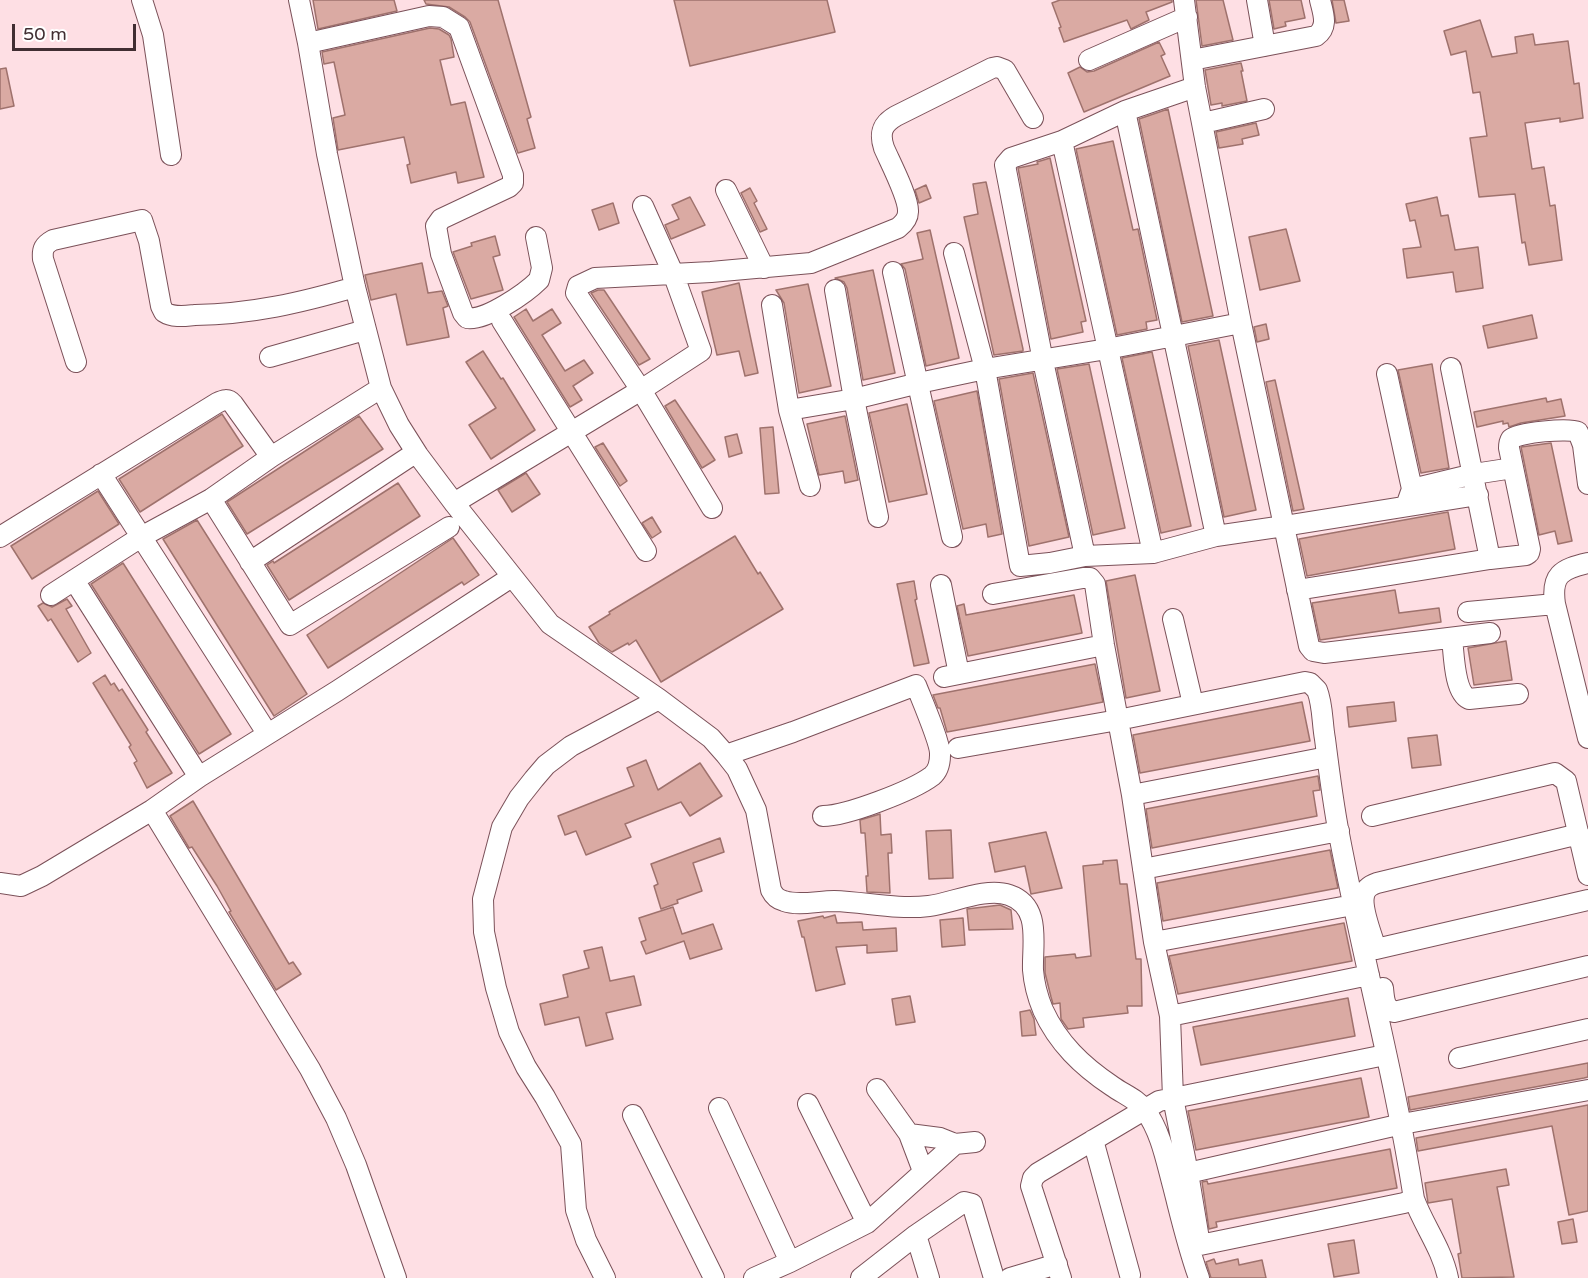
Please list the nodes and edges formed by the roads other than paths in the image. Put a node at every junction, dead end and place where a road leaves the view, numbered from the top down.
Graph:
1 (142, 0) edge
2 (299, 0) edge
3 (1257, 0) edge
4 (1320, 0) edge
5 (1185, 9) edge
6 (308, 43) junction
7 (1265, 46) junction
8 (1089, 60) dead end
9 (1192, 60) junction
10 (1196, 87) junction
11 (1264, 109) dead end
12 (1125, 111) junction
13 (1034, 118) dead end
14 (1203, 123) junction
15 (1062, 141) junction
16 (171, 155) dead end
17 (726, 190) dead end
18 (643, 206) dead end
19 (536, 237) dead end
20 (954, 253) dead end
21 (764, 268) junction
22 (893, 272) dead end
23 (673, 273) junction
24 (355, 287) junction
25 (835, 290) dead end
26 (772, 304) dead end
27 (502, 321) dead end
28 (1240, 322) junction
29 (365, 330) junction
30 (1172, 336) junction
31 (1107, 350) junction
32 (270, 357) dead end
33 (1043, 361) junction
34 (76, 362) dead end
35 (1451, 368) dead end
36 (985, 369) junction
37 (1387, 374) dead end
38 (919, 383) junction
39 (381, 388) junction
40 (641, 390) junction
41 (854, 399) junction
42 (789, 410) junction
43 (571, 432) junction
44 (1585, 445) edge
45 (271, 457) junction
46 (409, 457) dead end
47 (1513, 468) junction
48 (101, 474) junction
49 (1474, 474) junction
50 (1588, 484) edge
51 (810, 486) dead end
52 (1478, 495) junction
53 (1409, 498) junction
54 (211, 500) junction
55 (453, 503) junction
56 (712, 508) dead end
57 (878, 517) dead end
58 (1284, 526) junction
59 (449, 527) dead end
60 (1216, 536) junction
61 (0, 537) edge
62 (141, 537) junction
63 (952, 537) dead end
64 (646, 551) dead end
65 (1152, 553) junction
66 (1085, 556) junction
67 (1490, 559) junction
68 (250, 562) junction
69 (1588, 563) edge
70 (74, 580) junction
71 (507, 580) dead end
72 (940, 585) dead end
73 (1297, 590) junction
74 (993, 594) dead end
75 (51, 595) dead end
76 (1555, 604) junction
77 (1468, 612) dead end
78 (1173, 619) dead end
79 (1490, 633) dead end
80 (1452, 638) junction
81 (1104, 645) junction
82 (1518, 694) dead end
83 (659, 699) junction
84 (1193, 704) junction
85 (1118, 720) junction
86 (267, 734) junction
87 (1588, 738) edge
88 (958, 748) dead end
89 (726, 755) junction
90 (1327, 757) junction
91 (199, 777) junction
92 (1132, 795) junction
93 (152, 810) junction
94 (823, 816) dead end
95 (1372, 816) dead end
96 (1339, 831) junction
97 (1580, 834) junction
98 (1143, 869) junction
99 (1588, 875) edge
100 (0, 883) edge
101 (1588, 900) edge
102 (1353, 905) junction
103 (1154, 942) junction
104 (1376, 949) junction
105 (1588, 966) edge
106 (1369, 975) junction
107 (1170, 1016) junction
108 (1588, 1029) edge
109 (1385, 1055) junction
110 (1459, 1058) dead end
111 (877, 1089) dead end
112 (1588, 1090) edge
113 (1173, 1098) junction
114 (808, 1104) dead end
115 (720, 1108) dead end
116 (1144, 1109) junction
117 (633, 1115) dead end
118 (1402, 1124) junction
119 (909, 1134) junction
120 (1093, 1140) junction
121 (975, 1142) dead end
122 (954, 1144) junction
123 (923, 1171) junction
124 (1188, 1173) junction
125 (1414, 1198) junction
126 (867, 1223) junction
127 (916, 1235) junction
128 (790, 1262) junction
129 (1059, 1271) edge
130 (1130, 1275) dead end
131 (396, 1278) edge
132 (605, 1278) edge
133 (714, 1278) edge
134 (754, 1278) edge
135 (861, 1278) edge
136 (929, 1278) edge
137 (994, 1278) edge
138 (1010, 1278) edge
139 (1199, 1278) edge
140 (1448, 1278) edge

1 - 16 street
2 - 6 street
3 - 7 street
4 - 7 street
5 - 8 street
5 - 9 street
6 - 19 street
6 - 24 street
7 - 9 street
9 - 10 street
10 - 12 street
10 - 14 street
11 - 14 street
12 - 15 street
12 - 30 street
13 - 21 street
14 - 28 street
15 - 31 street
15 - 33 street
17 - 21 street
18 - 23 street
20 - 36 street
21 - 23 street
22 - 38 street
23 - 40 street
23 - 40 street
24 - 29 street
24 - 34 street
25 - 41 street
26 - 42 street
27 - 43 street
28 - 30 street
28 - 58 street
29 - 32 street
29 - 39 street
30 - 31 street
30 - 60 street
31 - 33 street
31 - 65 street
33 - 36 street
33 - 66 street
35 - 49 street
36 - 38 street
36 - 66 street
37 - 53 street
38 - 41 street
38 - 63 street
39 - 45 street
39 - 55 street
40 - 43 street
40 - 56 street
41 - 42 street
41 - 57 street
42 - 51 street
43 - 55 street
43 - 64 street
44 - 47 street
44 - 50 street
45 - 48 street
45 - 54 street
46 - 68 street
47 - 49 street
47 - 67 street
48 - 61 street
48 - 62 street
49 - 52 street
49 - 53 street
52 - 53 street
52 - 67 street
53 - 58 street
54 - 62 street
54 - 68 street
55 - 83 street
58 - 60 street
58 - 73 street
59 - 68 street
60 - 65 street
62 - 70 street
62 - 86 street
65 - 66 street
67 - 73 street
69 - 76 street
70 - 75 street
70 - 91 street
71 - 86 street
72 - 81 street
73 - 80 street
74 - 81 street
76 - 77 street
76 - 87 street
78 - 84 street
79 - 80 street
80 - 82 street
81 - 85 street
83 - 89 street
83 - 132 street
84 - 85 street
84 - 90 street
85 - 88 street
85 - 92 street
86 - 91 street
89 - 94 street
89 - 116 street
90 - 92 street
90 - 96 street
91 - 93 street
92 - 98 street
93 - 100 street
93 - 131 street
95 - 97 street
96 - 98 street
96 - 102 street
97 - 99 street
97 - 104 street
98 - 103 street
101 - 104 street
102 - 103 street
102 - 106 street
103 - 107 street
104 - 105 street
106 - 107 street
106 - 109 street
107 - 113 street
108 - 110 street
109 - 113 street
109 - 118 street
111 - 119 street
112 - 118 street
113 - 116 street
113 - 124 street
114 - 126 street
115 - 128 street
116 - 120 street
116 - 139 street
117 - 133 street
118 - 124 street
118 - 125 street
119 - 122 street
119 - 123 street
120 - 129 street
120 - 130 street
121 - 122 street
122 - 123 street
123 - 126 street
124 - 125 street
125 - 140 street
126 - 128 street
127 - 135 street
127 - 136 street
127 - 137 street
128 - 134 street
129 - 138 street

